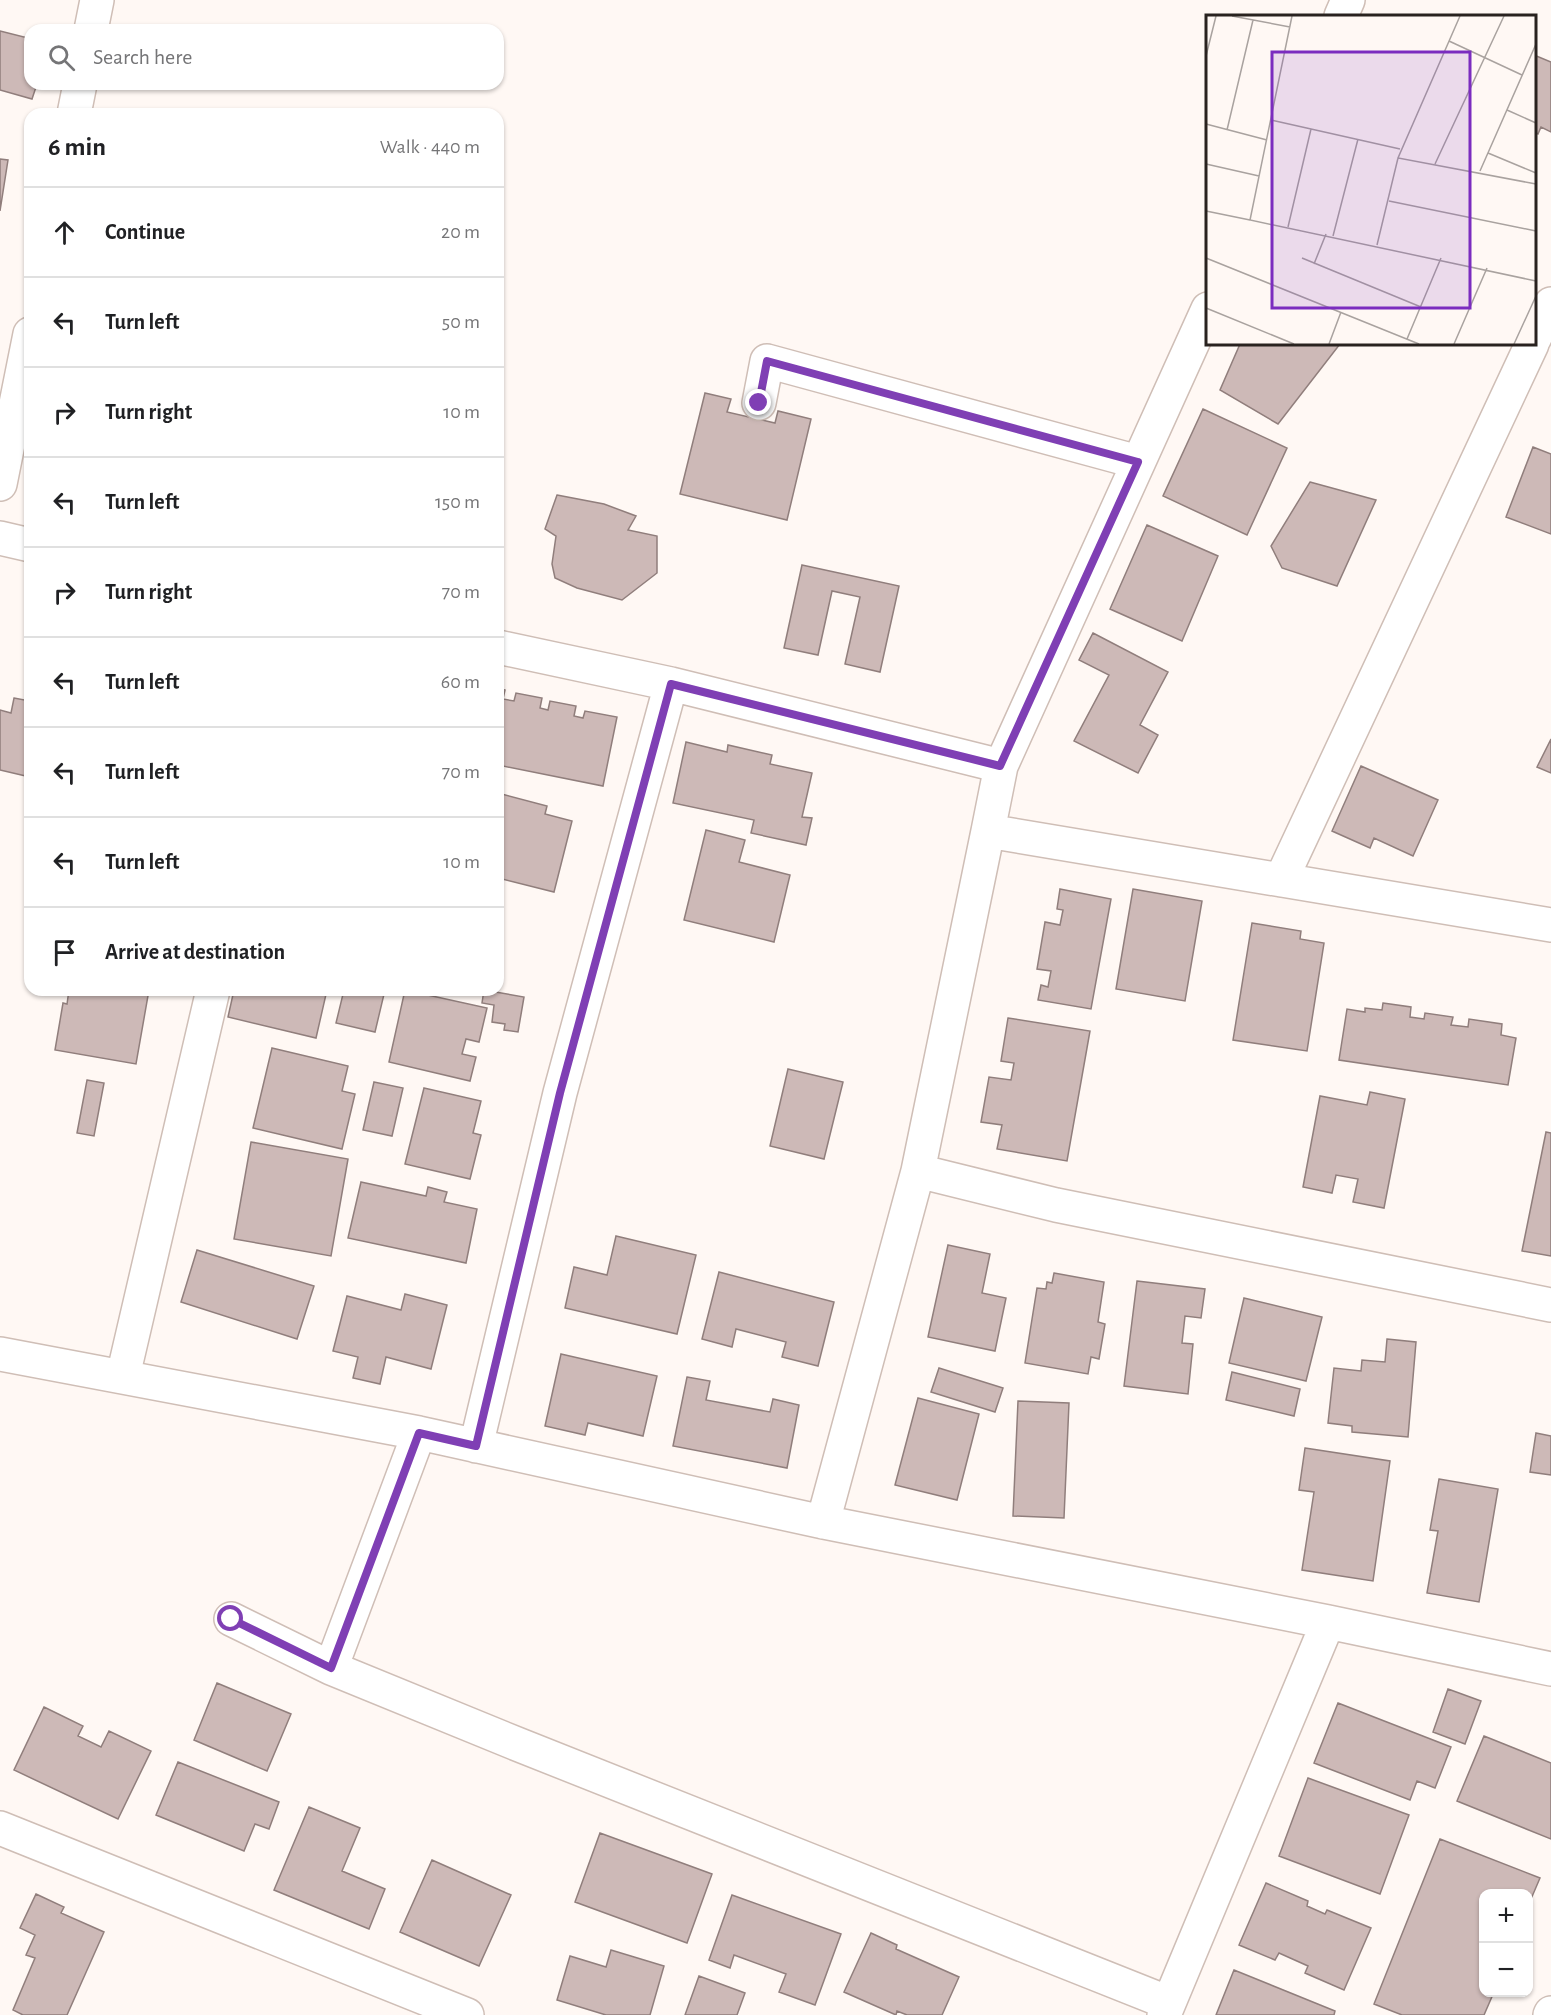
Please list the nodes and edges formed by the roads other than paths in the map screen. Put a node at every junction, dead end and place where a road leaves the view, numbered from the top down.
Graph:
1 (97, 0) edge
2 (1348, 0) edge
3 (1341, 15) edge
4 (92, 24) edge
5 (79, 90) edge
6 (75, 108) edge
7 (1551, 304) edge
8 (1206, 313) edge
9 (1536, 335) edge
10 (1532, 345) edge
11 (24, 364) edge
12 (759, 403) dead end
13 (1138, 462) junction
14 (0, 484) edge
15 (0, 538) edge
16 (24, 544) edge
17 (504, 648) edge
18 (671, 684) junction
19 (1000, 766) junction
20 (988, 831) junction
21 (1281, 880) junction
22 (1551, 925) edge
23 (212, 996) edge
24 (918, 1171) junction
25 (1551, 1305) edge
26 (0, 1354) edge
27 (123, 1376) junction
28 (419, 1433) junction
29 (476, 1446) junction
30 (823, 1522) junction
31 (231, 1619) dead end
32 (1328, 1622) junction
33 (331, 1668) junction
34 (1551, 1669) edge
35 (0, 1828) edge
36 (1166, 2009) edge
37 (467, 2015) edge

1 - 4 street
2 - 3 street
5 - 6 street
7 - 9 street
8 - 13 street
10 - 21 street
11 - 14 street
12 - 13 street
13 - 19 street
15 - 16 street
17 - 18 street
18 - 19 street
18 - 29 street
19 - 20 street
20 - 21 street
20 - 24 street
21 - 22 street
23 - 27 street
24 - 25 street
24 - 30 street
26 - 27 street
27 - 28 street
28 - 29 street
28 - 33 street
29 - 30 street
30 - 32 street
31 - 33 street
32 - 34 street
32 - 36 street
33 - 36 street
35 - 37 street

